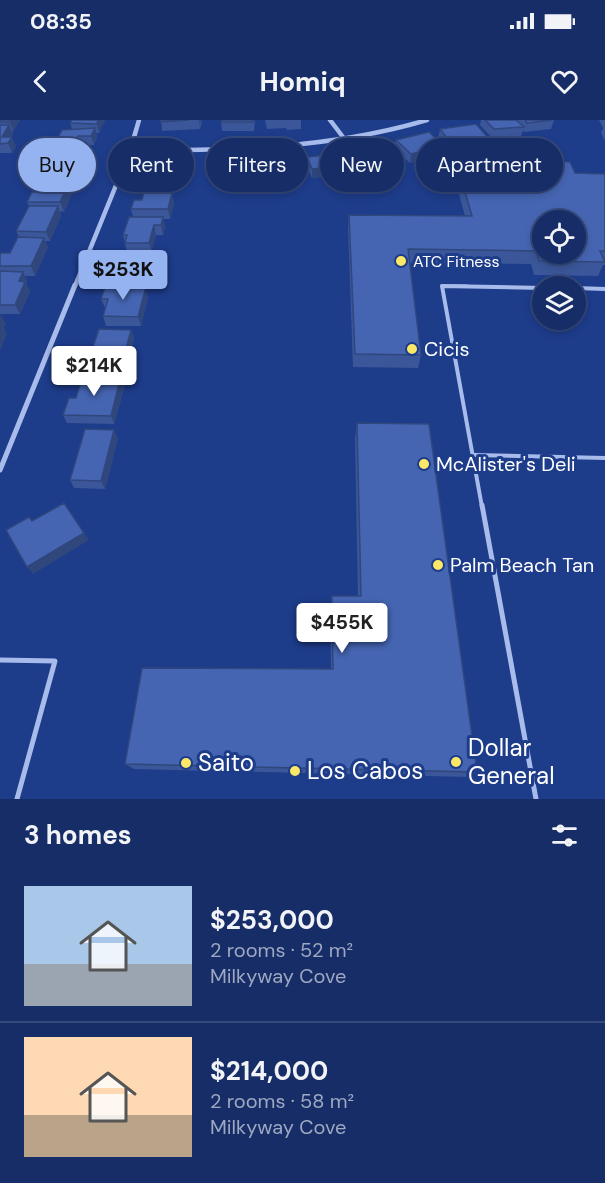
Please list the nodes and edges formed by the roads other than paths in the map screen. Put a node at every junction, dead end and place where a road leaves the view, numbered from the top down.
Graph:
1 (139, 120) edge
2 (330, 120) edge
3 (427, 120) edge
4 (134, 138) edge
5 (344, 138) edge
6 (358, 138) edge
7 (320, 145) edge
8 (194, 150) edge
9 (113, 192) edge
10 (532, 288) edge
11 (586, 288) edge
12 (605, 289) edge
13 (473, 455) junction
14 (605, 458) edge
15 (0, 470) edge
16 (0, 660) edge
17 (17, 799) edge
18 (536, 799) edge

1 - 4 street
2 - 5 street
3 - 6 street
7 - 8 street
9 - 15 street
10 - 13 lane
11 - 12 lane
13 - 14 lane
13 - 18 lane
16 - 17 lane

